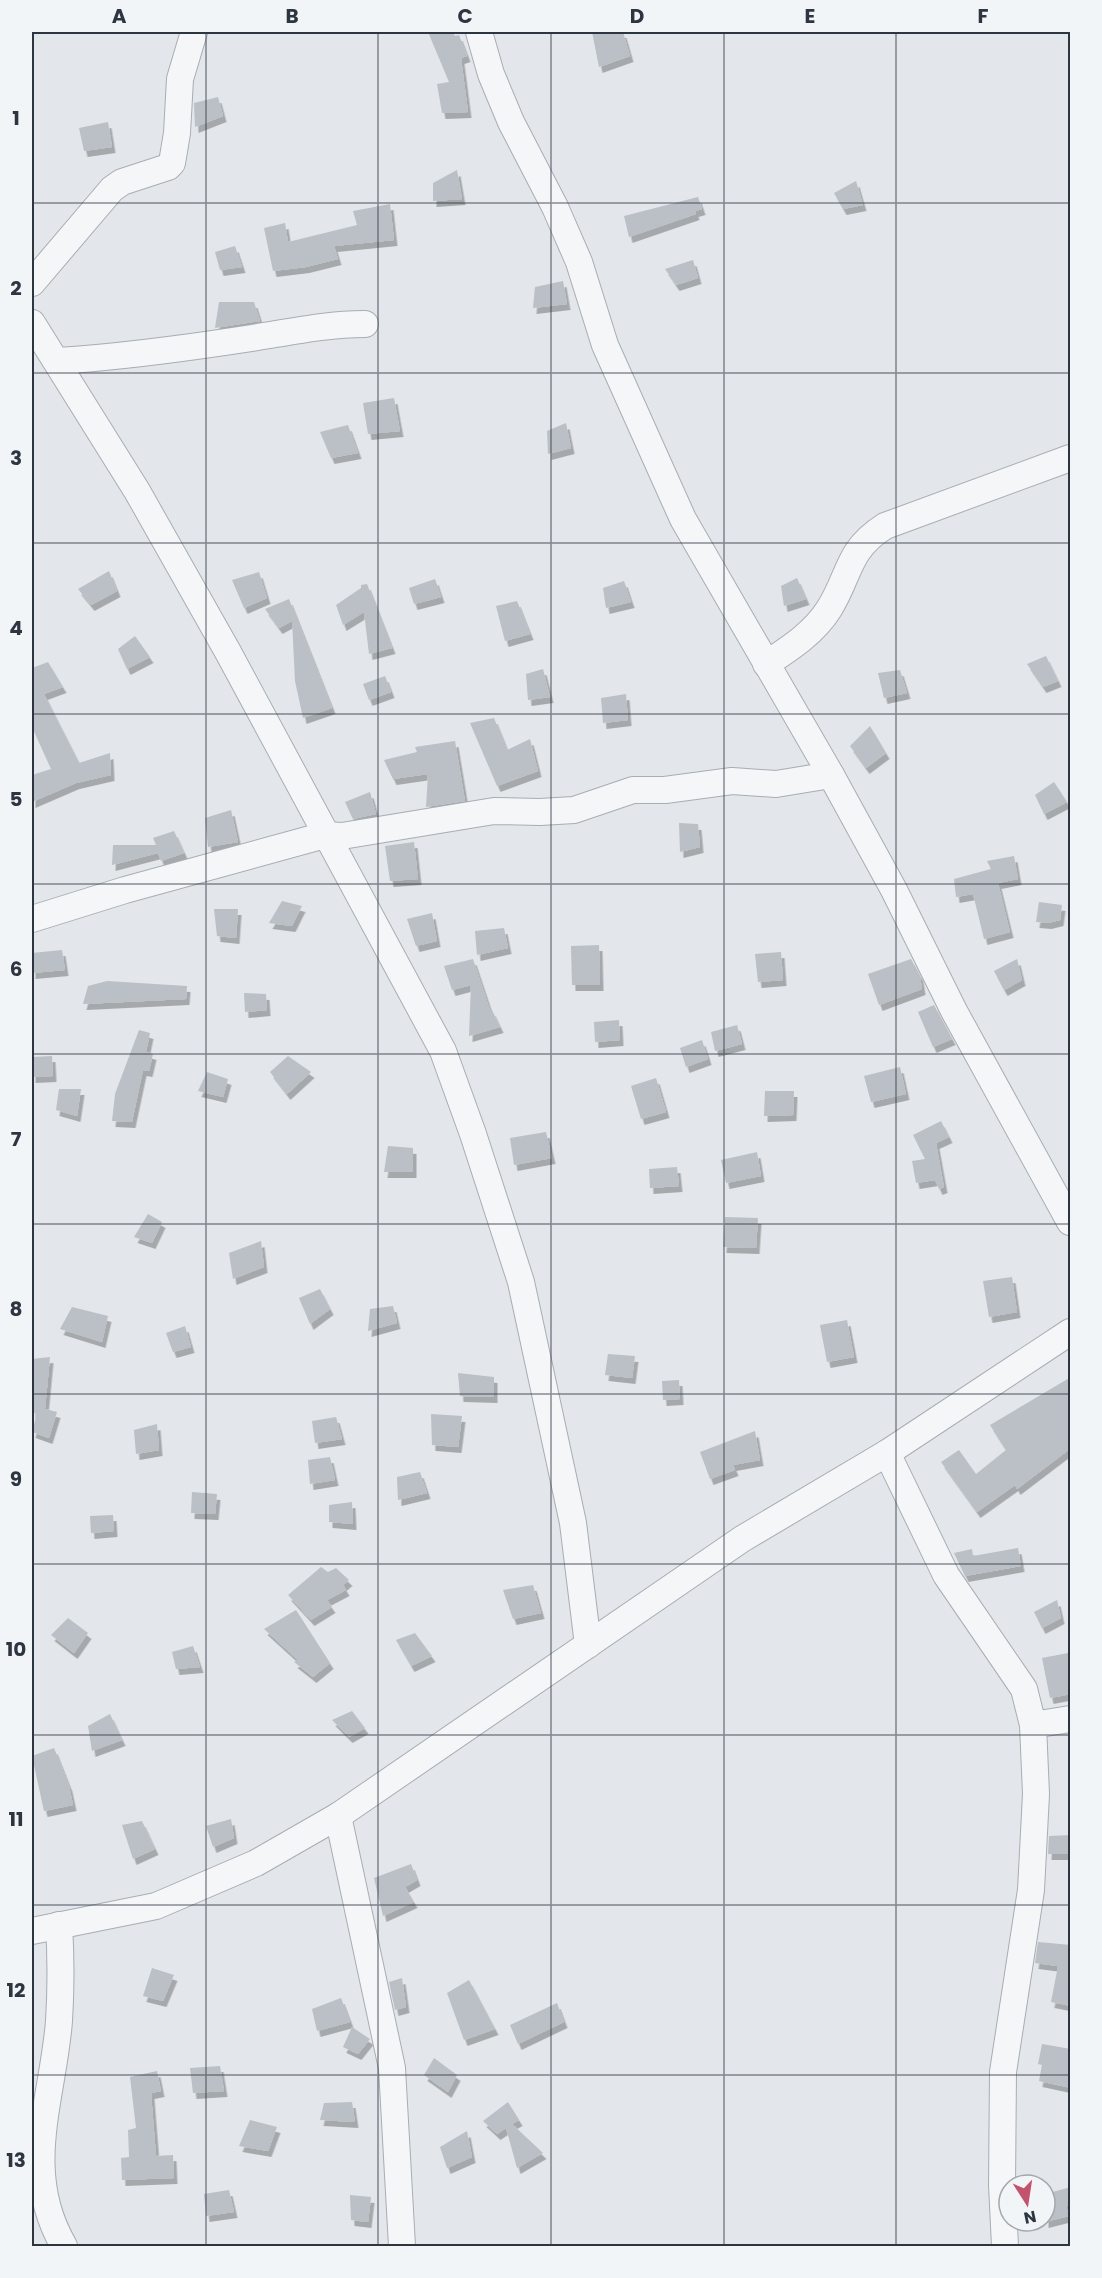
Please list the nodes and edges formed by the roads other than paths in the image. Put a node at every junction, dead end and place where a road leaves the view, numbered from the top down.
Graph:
1 (194, 32) edge
2 (479, 32) edge
3 (32, 283) edge
4 (32, 323) edge
5 (365, 324) dead end
6 (57, 361) junction
7 (1071, 458) edge
8 (766, 664) junction
9 (831, 775) junction
10 (325, 835) junction
11 (32, 919) edge
12 (1071, 1222) edge
13 (1071, 1332) edge
14 (887, 1453) junction
15 (588, 1645) junction
16 (1071, 1719) edge
17 (1033, 1725) junction
18 (338, 1816) junction
19 (58, 1925) junction
20 (32, 1931) edge
21 (64, 2247) edge
22 (402, 2247) edge
23 (1005, 2247) edge

1 - 3 street
2 - 8 street
4 - 6 street
5 - 6 street
6 - 10 street
7 - 8 street
8 - 9 street
9 - 10 street
9 - 12 street
10 - 11 street
10 - 15 street
13 - 14 street
14 - 15 street
14 - 17 street
15 - 18 street
16 - 17 street
17 - 23 street
18 - 19 street
18 - 22 street
19 - 20 street
19 - 21 street

